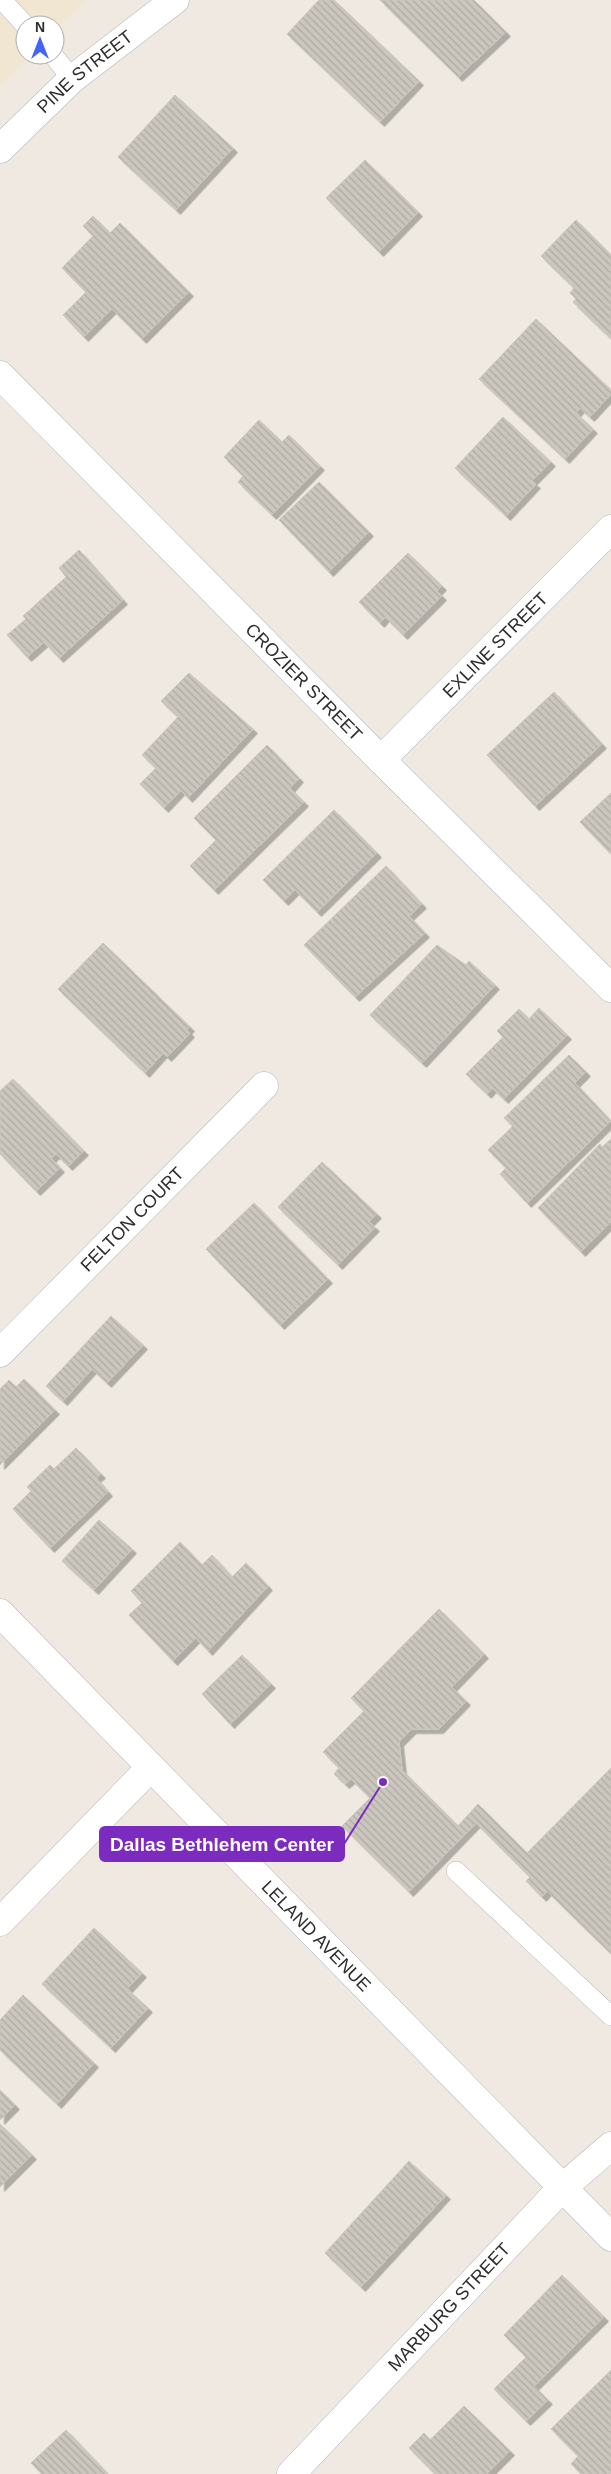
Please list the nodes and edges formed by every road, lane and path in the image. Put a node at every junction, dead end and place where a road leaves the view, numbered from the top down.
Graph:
1 (2, 0) edge
2 (174, 0) edge
3 (16, 15) edge
4 (61, 65) edge
5 (72, 79) junction
6 (0, 149) edge
7 (0, 375) edge
8 (611, 529) edge
9 (381, 760) junction
10 (611, 988) edge
11 (264, 1086) dead end
12 (0, 1353) edge
13 (0, 1613) edge
14 (151, 1767) junction
15 (456, 1871) dead end
16 (0, 1922) edge
17 (611, 2016) edge
18 (611, 2146) edge
19 (561, 2188) junction
20 (611, 2237) edge
21 (292, 2474) edge

1 - 3 lane
2 - 5 street, PINE STREET
4 - 5 lane
5 - 6 street, PINE STREET
7 - 9 street, CROZIER STREET
8 - 9 street, EXLINE STREET
9 - 10 street, CROZIER STREET
11 - 12 street, FELTON COURT
13 - 14 street, LELAND AVENUE
14 - 16 street
14 - 19 street, LELAND AVENUE
15 - 17 lane
18 - 19 street, MARBURG STREET
19 - 20 street, LELAND AVENUE
19 - 21 street, MARBURG STREET

